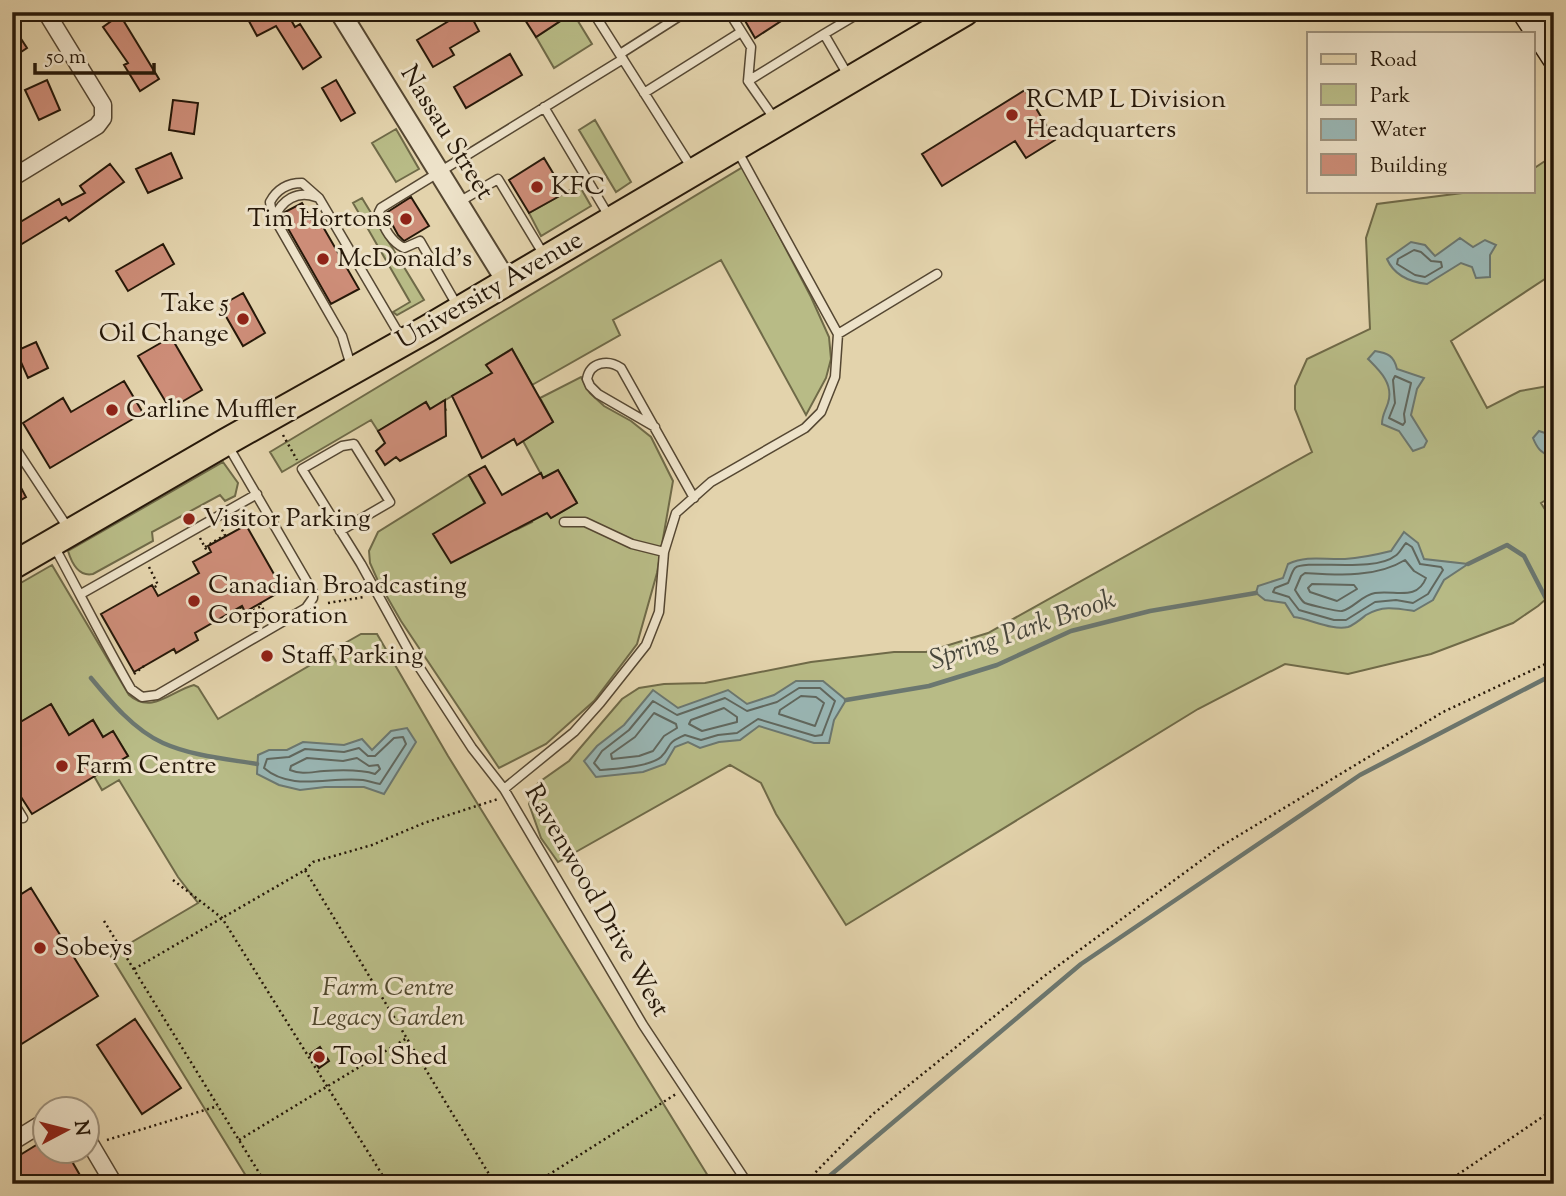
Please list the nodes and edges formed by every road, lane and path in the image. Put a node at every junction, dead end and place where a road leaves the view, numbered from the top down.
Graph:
1 (46, 12) edge
2 (340, 12) edge
3 (686, 12) edge
4 (729, 12) edge
5 (861, 12) edge
6 (965, 12) edge
7 (1524, 12) edge
8 (595, 13) edge
9 (741, 32) junction
10 (824, 34) junction
11 (621, 56) junction
12 (1554, 58) edge
13 (851, 79) junction
14 (748, 81) junction
15 (645, 93) junction
16 (544, 107) junction
17 (777, 124) junction
18 (736, 148) junction
19 (439, 171) junction
20 (695, 173) junction
21 (12, 178) edge
22 (459, 202) junction
23 (612, 220) junction
24 (546, 257) junction
25 (937, 274) dead end
26 (507, 282) junction
27 (459, 310) junction
28 (838, 334) junction
29 (404, 342) junction
30 (352, 371) junction
31 (655, 427) junction
32 (282, 433) dead end
33 (226, 442) junction
34 (12, 443) edge
35 (302, 469) junction
36 (257, 494) junction
37 (694, 498) junction
38 (215, 518) junction
39 (564, 523) dead end
40 (195, 529) junction
41 (340, 531) junction
42 (62, 538) junction
43 (205, 547) junction
44 (664, 552) junction
45 (208, 553) dead end
46 (144, 558) junction
47 (12, 566) edge
48 (153, 588) dead end
49 (81, 594) junction
50 (378, 596) junction
51 (328, 603) dead end
52 (240, 607) dead end
53 (266, 615) dead end
54 (244, 616) junction
55 (249, 625) dead end
56 (1554, 660) edge
57 (506, 793) junction
58 (12, 800) edge
59 (23, 818) dead end
60 (305, 870) junction
61 (173, 880) dead end
62 (222, 918) junction
63 (104, 921) dead end
64 (134, 969) junction
65 (407, 1038) junction
66 (327, 1087) junction
67 (685, 1089) junction
68 (218, 1106) junction
69 (1554, 1109) edge
70 (32, 1130) edge
71 (102, 1139) edge
72 (239, 1140) junction
73 (12, 1142) edge
74 (102, 1164) edge
75 (114, 1184) edge
76 (266, 1184) edge
77 (387, 1184) edge
78 (495, 1184) edge
79 (534, 1184) edge
80 (748, 1184) edge
81 (804, 1184) edge
82 (1444, 1184) edge

1 - 21 street
2 - 19 street, Nassau Street
3 - 11 lane
4 - 9 lane
5 - 10 lane
6 - 13 main road, University Avenue
7 - 12 main road
8 - 11 lane
9 - 14 lane
9 - 15 lane
10 - 13 lane
10 - 14 lane
11 - 15 lane
11 - 16 lane
13 - 17 main road, University Avenue
14 - 17 lane
15 - 20 lane
16 - 19 lane
16 - 23 lane
17 - 18 main road, University Avenue
18 - 20 main road, University Avenue
18 - 28 lane
19 - 22 street, Nassau Street
19 - 27 lane
20 - 23 main road, University Avenue
22 - 24 lane
22 - 26 street, Nassau Street
23 - 24 main road, University Avenue
24 - 26 main road, University Avenue
25 - 28 lane
26 - 27 main road, University Avenue
27 - 29 main road, University Avenue
28 - 37 lane, Ravenwood Drive West
29 - 30 main road, University Avenue
29 - 30 lane
30 - 33 main road, University Avenue
31 - 31 lane
31 - 37 lane
32 - 35 path
33 - 36 lane
33 - 42 main road, University Avenue
34 - 42 lane
35 - 41 lane
35 - 41 lane
36 - 38 lane
36 - 49 lane
37 - 44 lane, Ravenwood Drive West
38 - 40 lane
38 - 43 path
39 - 44 lane
40 - 43 path
40 - 46 lane
41 - 50 lane
42 - 47 main road, University Avenue
42 - 49 lane
43 - 45 path
44 - 57 lane, Ravenwood Drive West
46 - 48 path
46 - 49 lane
50 - 51 path
50 - 57 lane
52 - 54 path
53 - 54 path
54 - 55 path
56 - 81 path
57 - 60 path
57 - 67 lane, Ravenwood Drive West
58 - 59 lane
60 - 62 path
60 - 65 path
61 - 62 path
62 - 64 path
62 - 66 path
63 - 64 path
64 - 68 path
65 - 66 path
65 - 78 path
66 - 72 path
66 - 77 path
67 - 79 path
67 - 80 lane, Ravenwood Drive West
68 - 71 path
68 - 72 path
69 - 82 path
70 - 73 street
72 - 76 path
74 - 75 street

